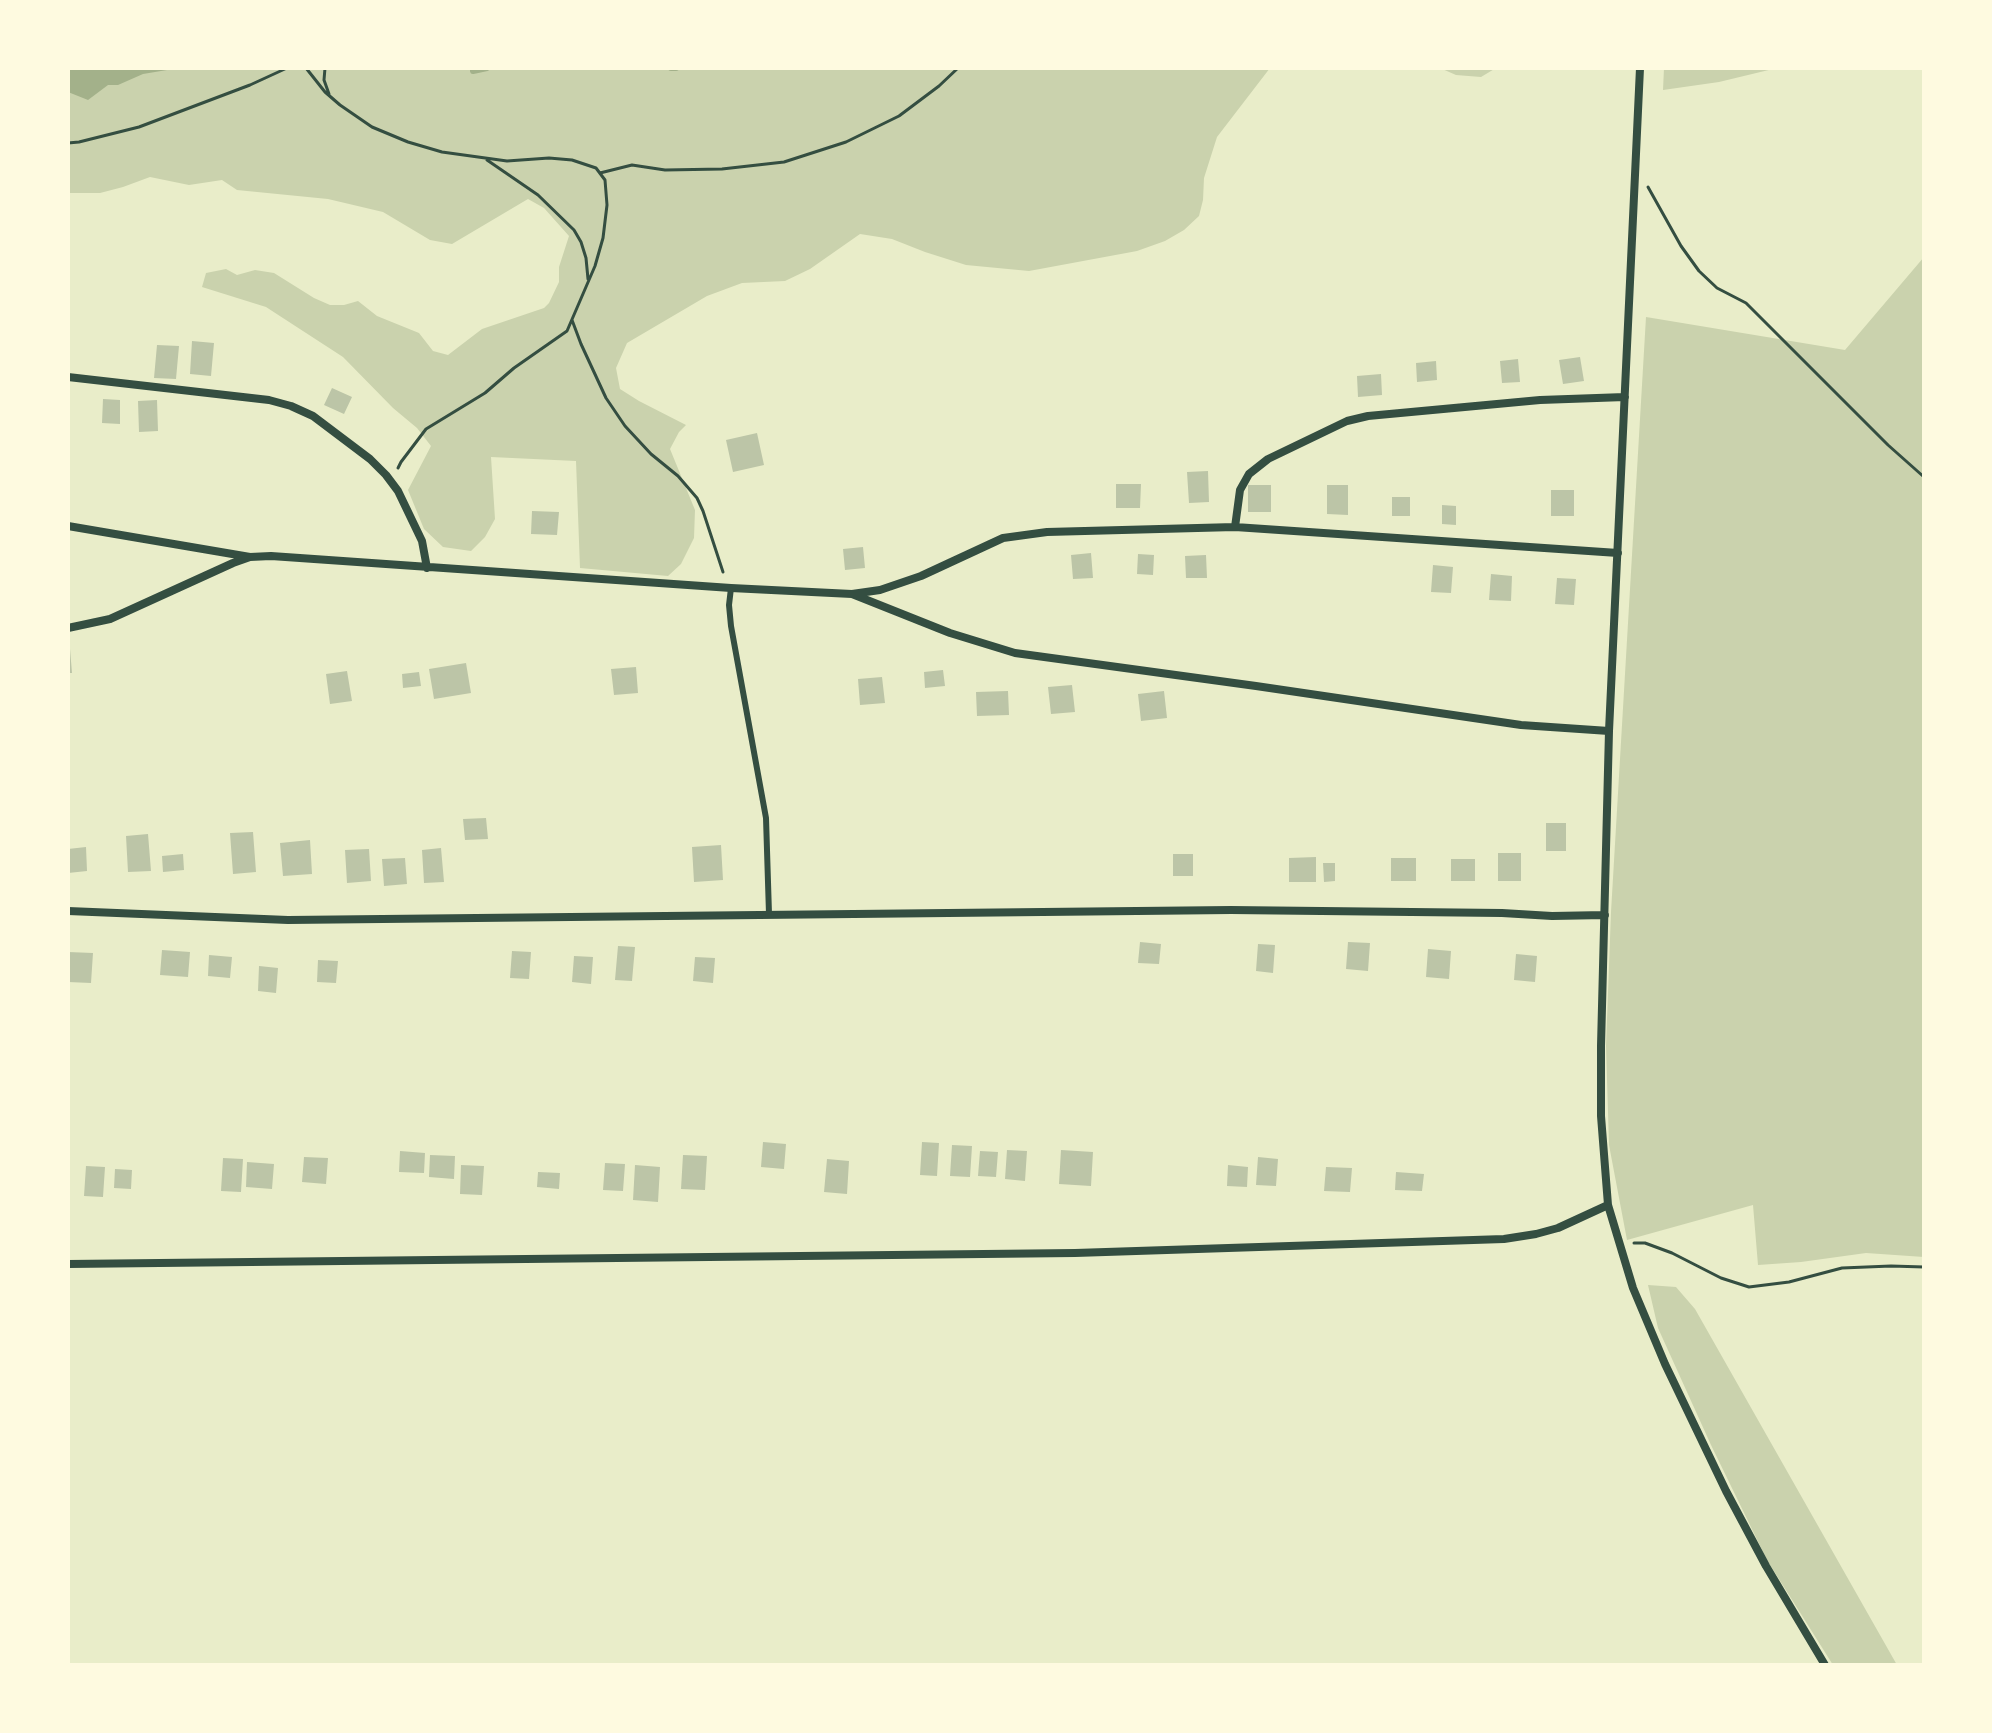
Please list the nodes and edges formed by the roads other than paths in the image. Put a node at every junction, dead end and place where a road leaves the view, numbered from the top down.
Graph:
1 (1640, 68) edge
2 (68, 377) edge
3 (1625, 397) junction
4 (68, 526) edge
5 (1235, 527) junction
6 (1618, 553) junction
7 (250, 557) junction
8 (427, 568) junction
9 (729, 588) junction
10 (852, 594) junction
11 (68, 628) edge
12 (1609, 731) junction
13 (68, 911) edge
14 (769, 914) junction
15 (1605, 915) junction
16 (1608, 1205) junction
17 (68, 1264) edge
18 (1825, 1665) edge

1 - 3 street
2 - 8 street
3 - 5 street
3 - 6 street
4 - 7 street
5 - 6 street
5 - 10 street
6 - 12 street
7 - 8 street
7 - 11 street
8 - 9 street
9 - 10 street
9 - 14 lane
10 - 12 street
12 - 15 street
13 - 14 street
14 - 15 street
15 - 16 street
16 - 17 street
16 - 18 street

